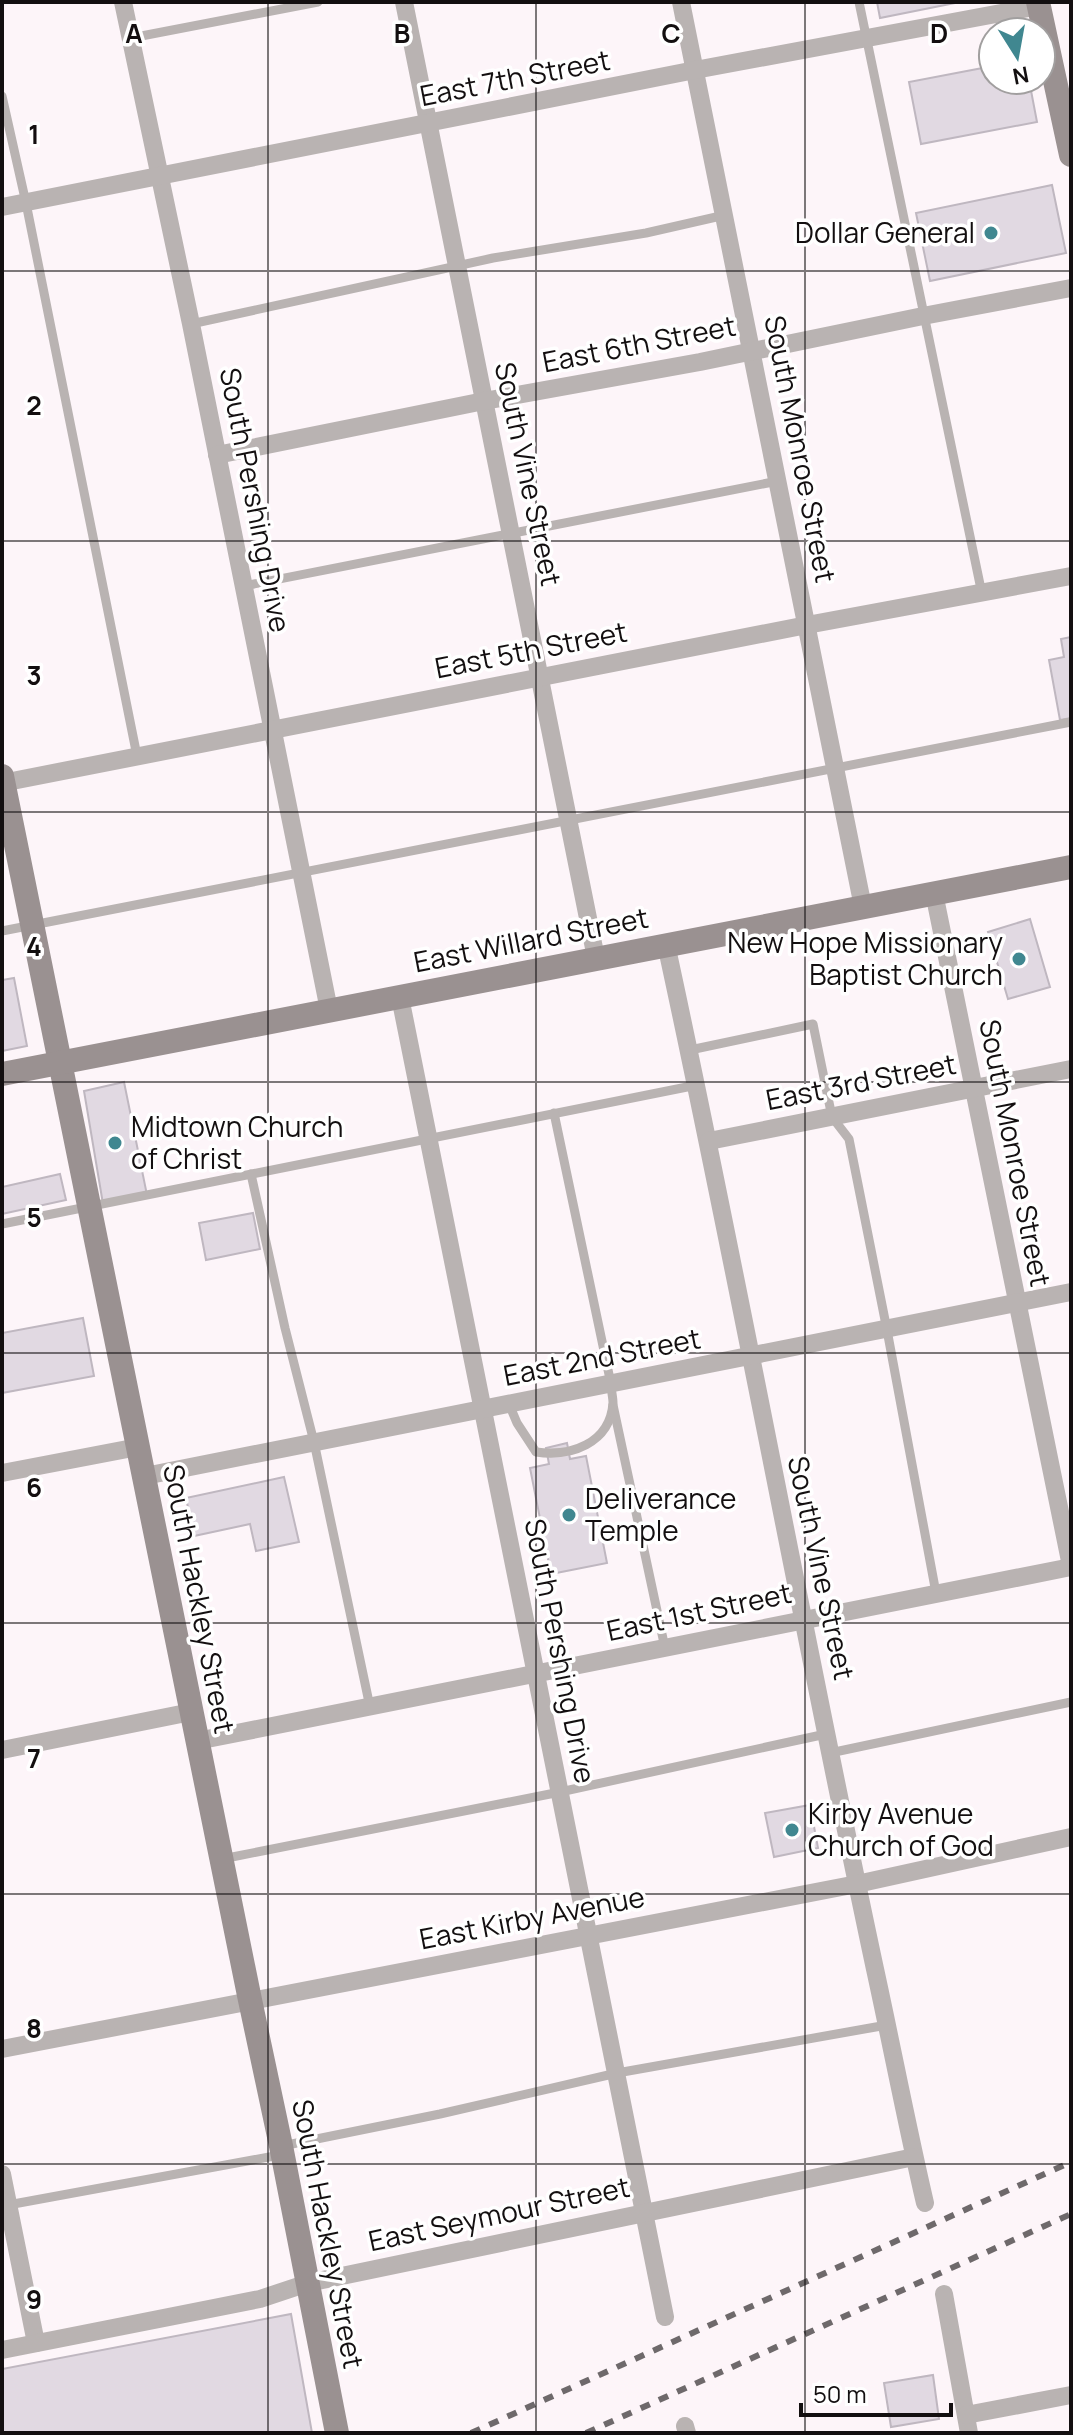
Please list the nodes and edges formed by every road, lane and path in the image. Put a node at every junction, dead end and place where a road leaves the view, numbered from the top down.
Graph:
1 (123, 2) edge
2 (318, 2) edge
3 (404, 2) edge
4 (681, 2) edge
5 (859, 2) edge
6 (1038, 4) edge
7 (131, 38) junction
8 (867, 38) junction
9 (695, 70) junction
10 (2, 96) edge
11 (428, 123) junction
12 (1071, 155) edge
13 (160, 176) junction
14 (26, 203) junction
15 (2, 207) edge
16 (725, 215) junction
17 (456, 266) junction
18 (1071, 288) edge
19 (923, 316) junction
20 (191, 324) junction
21 (752, 351) junction
22 (484, 401) junction
23 (217, 455) junction
24 (778, 481) junction
25 (511, 535) junction
26 (1071, 576) edge
27 (244, 586) junction
28 (982, 594) junction
29 (807, 625) junction
30 (541, 676) junction
31 (1071, 722) edge
32 (272, 730) junction
33 (137, 756) junction
34 (834, 767) junction
35 (2, 780) edge
36 (569, 819) junction
37 (1071, 867) edge
38 (301, 872) junction
39 (934, 893) junction
40 (863, 907) junction
41 (32, 926) junction
42 (2, 931) edge
43 (666, 944) junction
44 (596, 958) junction
45 (400, 997) junction
46 (329, 1010) junction
47 (690, 1050) junction
48 (59, 1062) junction
49 (1071, 1069) edge
50 (2, 1074) edge
51 (697, 1085) junction
52 (974, 1088) junction
53 (554, 1113) junction
54 (832, 1117) junction
55 (428, 1139) junction
56 (709, 1141) junction
57 (251, 1174) junction
58 (89, 1207) junction
59 (2, 1224) edge
60 (1071, 1292) edge
61 (1017, 1303) junction
62 (887, 1330) junction
63 (749, 1356) junction
64 (611, 1384) junction
65 (509, 1404) junction
66 (613, 1405) junction
67 (483, 1410) junction
68 (314, 1442) junction
69 (138, 1447) junction
70 (3, 1470) edge
71 (145, 1476) junction
72 (1071, 1566) edge
73 (936, 1593) junction
74 (803, 1619) junction
75 (665, 1648) junction
76 (536, 1674) junction
77 (1071, 1702) edge
78 (370, 1707) junction
79 (191, 1712) junction
80 (826, 1734) junction
81 (197, 1741) junction
82 (2, 1750) edge
83 (830, 1753) junction
84 (560, 1792) junction
85 (1071, 1837) edge
86 (221, 1859) junction
87 (857, 1884) junction
88 (590, 1935) junction
89 (250, 2000) junction
90 (887, 2025) junction
91 (2, 2049) edge
92 (617, 2073) junction
93 (282, 2150) junction
94 (914, 2157) junction
95 (2, 2174) edge
96 (925, 2203) dead end
97 (8, 2205) junction
98 (646, 2212) junction
99 (308, 2283) junction
100 (944, 2294) dead end
101 (665, 2317) dead end
102 (36, 2343) junction
103 (2, 2350) edge
104 (1071, 2395) edge
105 (968, 2424) edge
106 (337, 2433) edge

1 - 7 street, South Pershing Drive
2 - 7 lane
3 - 11 street, South Vine Street
4 - 9 street, South Monroe Street
5 - 8 lane
6 - 8 street, East 7th Street
6 - 12 street
7 - 13 street, South Pershing Drive
8 - 9 street, East 7th Street
8 - 19 lane
9 - 11 street, East 7th Street
9 - 16 street, South Monroe Street
10 - 14 lane
11 - 13 street, East 7th Street
11 - 17 street, South Vine Street
13 - 14 street, East 7th Street
13 - 20 street, South Pershing Drive
14 - 15 street, East 7th Street
14 - 33 lane
16 - 17 lane
16 - 21 street, South Monroe Street
17 - 20 lane
17 - 22 street, South Vine Street
18 - 19 street, East 6th Street
19 - 21 street, East 6th Street
19 - 28 lane
20 - 23 street, South Pershing Drive
21 - 22 street, East 6th Street
21 - 24 street, South Monroe Street
22 - 23 street, East 6th Street
22 - 25 street, South Vine Street
23 - 27 street, South Pershing Drive
24 - 25 lane
24 - 29 street, South Monroe Street
25 - 27 lane
25 - 30 street, South Vine Street
26 - 28 street, East 5th Street
27 - 32 street, South Pershing Drive
28 - 29 street, East 5th Street
29 - 30 street, East 5th Street
29 - 34 street, South Monroe Street
30 - 32 street, East 5th Street
30 - 36 street, South Vine Street
31 - 34 lane
32 - 33 street, East 5th Street
32 - 38 street, South Pershing Drive
33 - 35 street, East 5th Street
34 - 36 lane
34 - 40 street, South Monroe Street
35 - 41 street, South Hackley Street
36 - 38 lane
36 - 44 street, South Vine Street
37 - 39 street, East Willard Street
38 - 41 lane
38 - 46 street, South Pershing Drive
39 - 40 street, East Willard Street
39 - 52 street, South Monroe Street
40 - 43 street, East Willard Street
41 - 42 lane
41 - 48 street, South Hackley Street
43 - 44 street, East Willard Street
43 - 47 street, South Vine Street
44 - 45 street, East Willard Street
45 - 46 street, East Willard Street
45 - 55 street, South Pershing Drive
46 - 48 street, East Willard Street
47 - 51 street, South Vine Street
47 - 54 lane
48 - 50 street, East Willard Street
48 - 58 street, South Hackley Street
49 - 52 street, East 3rd Street
51 - 53 lane
51 - 56 street, South Vine Street
52 - 54 street, East 3rd Street
52 - 61 street, South Monroe Street
53 - 55 lane
53 - 64 lane
54 - 56 street, East 3rd Street
54 - 62 lane
55 - 57 lane
55 - 67 street, South Pershing Drive
56 - 63 street, South Vine Street
57 - 58 lane
57 - 68 lane
58 - 59 lane
58 - 69 street, South Hackley Street
60 - 61 street, East 2nd Street
61 - 62 street, East 2nd Street
61 - 72 street, South Monroe Street
62 - 63 street, East 2nd Street
62 - 73 lane
63 - 64 street, East 2nd Street
63 - 74 street, South Vine Street
64 - 65 street, East 2nd Street
64 - 66 lane
65 - 66 lane
65 - 67 street, East 2nd Street
66 - 75 lane
67 - 68 street, East 2nd Street
67 - 76 street, South Pershing Drive
68 - 71 street, East 2nd Street
68 - 78 lane
69 - 70 street
69 - 71 street, South Hackley Street
71 - 79 street, South Hackley Street
72 - 73 street, East 1st Street
73 - 74 street, East 1st Street
74 - 75 street, East 1st Street
74 - 80 street, South Vine Street
75 - 76 street, East 1st Street
76 - 78 street, East 1st Street
76 - 84 street, South Pershing Drive
77 - 83 lane
78 - 81 street, East 1st Street
79 - 81 street, South Hackley Street
79 - 82 street
80 - 83 street, South Vine Street
80 - 84 lane
81 - 86 street, South Hackley Street
83 - 87 street, South Vine Street
84 - 86 lane
84 - 88 street, South Pershing Drive
85 - 87 street, East Kirby Avenue
86 - 89 street, South Hackley Street
87 - 88 street, East Kirby Avenue
87 - 90 street, South Vine Street
88 - 89 street, East Kirby Avenue
88 - 92 street, South Pershing Drive
89 - 91 street, East Kirby Avenue
89 - 93 street, South Hackley Street
90 - 92 lane
90 - 94 street, South Vine Street
92 - 93 lane
92 - 98 street, South Pershing Drive
93 - 97 lane
93 - 99 street, South Hackley Street
94 - 96 street, South Vine Street
94 - 98 street, East Seymour Street
95 - 97 street
97 - 102 street
98 - 99 street, East Seymour Street
98 - 101 street, South Pershing Drive
99 - 102 street, East Seymour Street
99 - 106 street, South Hackley Street
100 - 105 street
102 - 103 street, East Seymour Street
104 - 105 street

